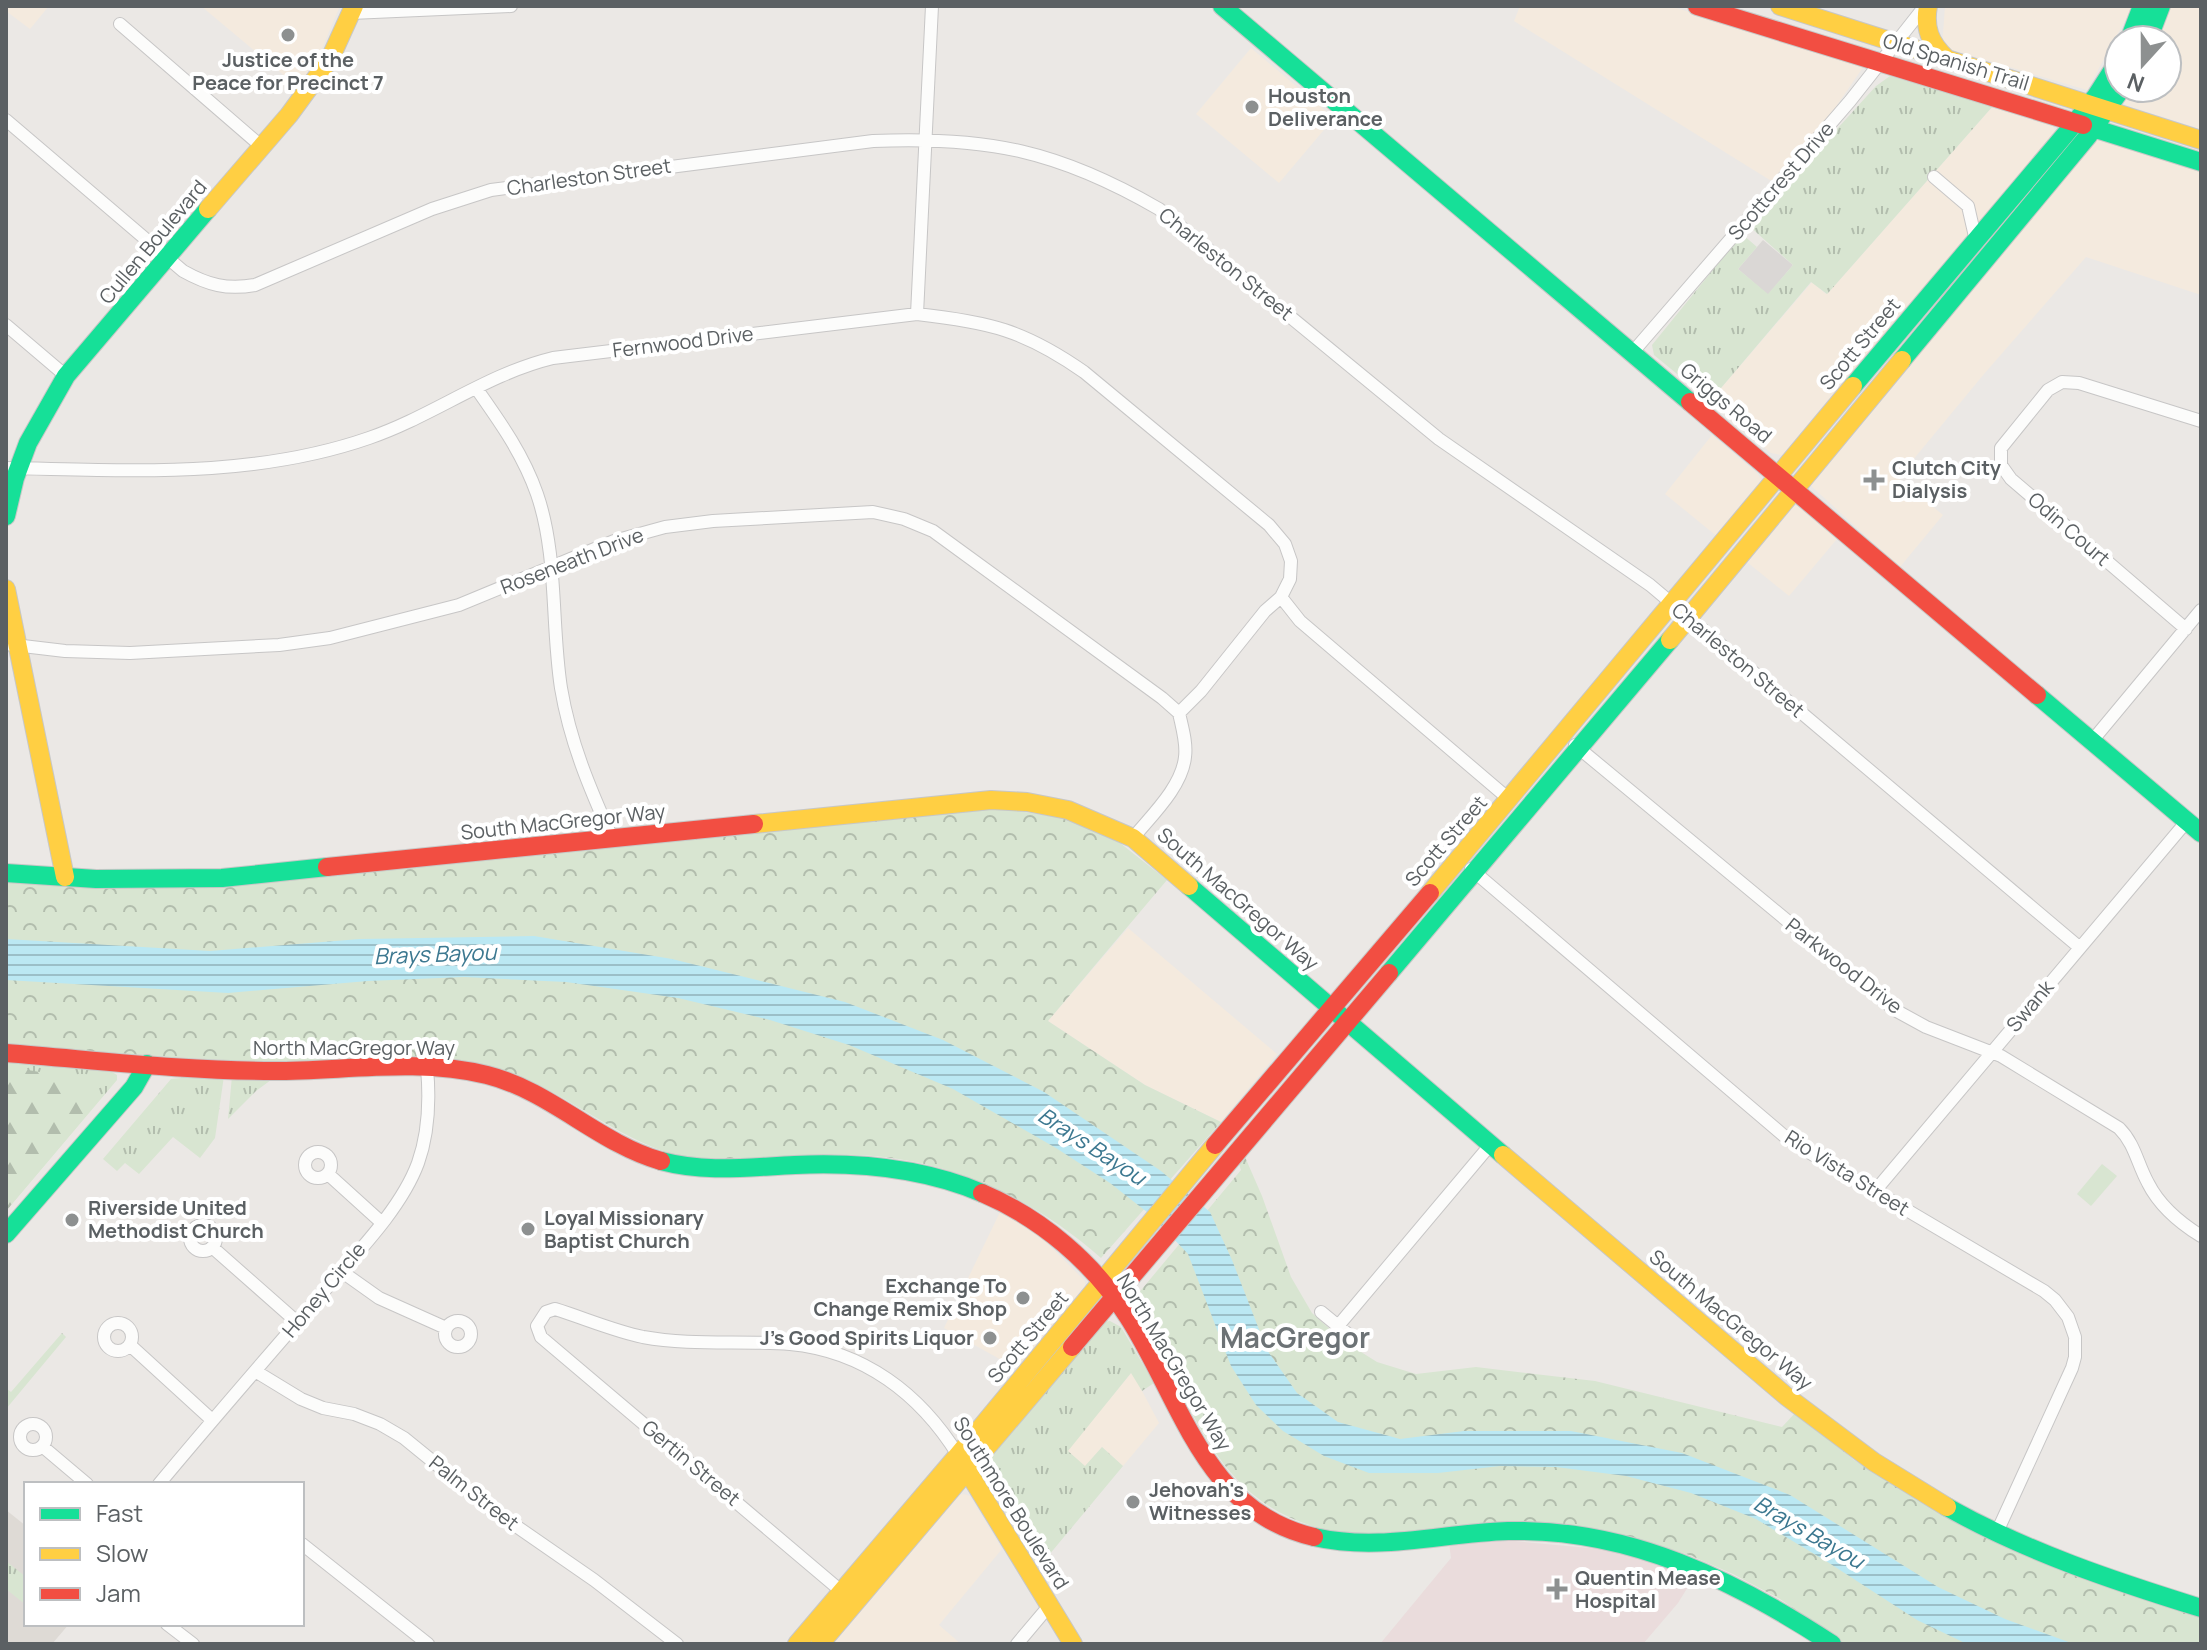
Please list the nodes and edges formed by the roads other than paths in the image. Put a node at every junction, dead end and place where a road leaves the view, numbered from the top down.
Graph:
1 (511, 6) edge
2 (932, 6) edge
3 (1222, 6) edge
4 (1697, 6) edge
5 (1780, 6) edge
6 (1927, 6) edge
7 (353, 10) edge
8 (1741, 12) edge
9 (120, 24) dead end
10 (1895, 43) junction
11 (1949, 60) junction
12 (1879, 62) junction
13 (2103, 97) edge
14 (2103, 104) edge
15 (2098, 108) junction
16 (6, 120) edge
17 (2075, 123) junction
18 (2093, 129) junction
19 (924, 139) junction
20 (2201, 140) edge
21 (261, 146) junction
22 (2201, 162) edge
23 (1934, 177) dead end
24 (1983, 247) junction
25 (167, 259) junction
26 (917, 314) junction
27 (6, 325) edge
28 (1632, 353) junction
29 (66, 376) junction
30 (476, 388) junction
31 (2201, 421) edge
32 (12, 468) edge
33 (1778, 475) junction
34 (1793, 488) junction
35 (6, 516) edge
36 (550, 568) junction
37 (6, 589) edge
38 (1281, 597) junction
39 (1672, 604) junction
40 (2201, 610) edge
41 (1688, 618) junction
42 (2186, 629) junction
43 (12, 645) edge
44 (1179, 713) junction
45 (1564, 735) junction
46 (2092, 741) junction
47 (1579, 748) junction
48 (1510, 800) junction
49 (2194, 827) edge
50 (612, 838) junction
51 (1133, 838) junction
52 (1459, 859) junction
53 (1475, 872) junction
54 (6, 873) edge
55 (65, 877) junction
56 (2079, 947) junction
57 (1331, 1008) junction
58 (1346, 1022) junction
59 (1992, 1052) junction
60 (6, 1053) edge
61 (147, 1064) junction
62 (427, 1068) junction
63 (1491, 1144) junction
64 (328, 1174) dead end
65 (1875, 1191) junction
66 (381, 1222) junction
67 (6, 1234) edge
68 (2201, 1236) edge
69 (212, 1247) dead end
70 (1130, 1263) junction
71 (341, 1271) junction
72 (1102, 1282) junction
73 (1115, 1297) junction
74 (1321, 1312) dead end
75 (541, 1318) joint
76 (297, 1322) junction
77 (1338, 1326) junction
78 (446, 1328) dead end
79 (1355, 1340) dead end
80 (131, 1346) dead end
81 (255, 1371) junction
82 (212, 1420) junction
83 (42, 1446) dead end
84 (958, 1455) junction
85 (968, 1472) junction
86 (162, 1480) edge
87 (85, 1482) edge
88 (1997, 1532) junction
89 (304, 1546) edge
90 (848, 1597) junction
91 (1049, 1606) junction
92 (2201, 1608) edge
93 (170, 1626) edge
94 (193, 1644) edge
95 (428, 1644) edge
96 (677, 1644) edge
97 (797, 1644) edge
98 (820, 1644) edge
99 (1017, 1644) edge
100 (1073, 1644) edge
101 (1832, 1644) edge

1 - 7 street
2 - 19 street
3 - 28 main road, Griggs Road
4 - 8 main road, Old Spanish Trail
5 - 10 main road, Old Spanish Trail
6 - 10 street, Scottcrest Drive
6 - 11 main road
7 - 21 main road, Cullen Boulevard
8 - 12 main road, Old Spanish Trail
9 - 21 street
10 - 11 main road, Old Spanish Trail
10 - 12 street, Scottcrest Drive
11 - 15 main road, Old Spanish Trail
12 - 17 main road, Old Spanish Trail
12 - 28 street, Scottcrest Drive
13 - 15 main road, Scott Street
14 - 15 main road, Scott Street
15 - 17 main road, Scott Street
15 - 18 main road, Scott Street
15 - 20 main road, Old Spanish Trail
16 - 25 street, Charleston Street
17 - 18 main road, Old Spanish Trail
17 - 24 main road, Scott Street
18 - 22 main road, Old Spanish Trail
18 - 24 main road, Scott Street
19 - 25 street, Charleston Street
19 - 26 street
19 - 39 street, Charleston Street
21 - 25 main road, Cullen Boulevard
23 - 24 street
24 - 33 main road, Scott Street
24 - 34 main road, Scott Street
25 - 29 main road, Cullen Boulevard
26 - 30 street, Fernwood Drive
26 - 38 street, Fernwood Drive
27 - 29 street
28 - 33 main road, Griggs Road
29 - 32 main road, Cullen Boulevard
30 - 32 street, Fernwood Drive
30 - 36 street
31 - 42 street, Odin Court
32 - 35 main road, Cullen Boulevard
33 - 34 main road, Griggs Road
33 - 39 main road, Scott Street
34 - 41 main road, Scott Street
34 - 46 main road, Griggs Road
36 - 43 street, Roseneath Drive
36 - 44 street, Roseneath Drive
36 - 50 street
37 - 43 main road
38 - 44 street
38 - 48 street
39 - 41 street, Charleston Street
39 - 45 main road, Scott Street
40 - 42 street
41 - 47 main road, Scott Street
41 - 56 street, Charleston Street
42 - 46 street
43 - 55 main road
44 - 51 street
45 - 47 street, Parkwood Drive
45 - 48 main road, Scott Street
46 - 49 main road, Griggs Road
47 - 53 main road, Scott Street
47 - 59 street, Parkwood Drive
48 - 52 main road, Scott Street
49 - 56 street, Swank
50 - 51 main road, South MacGregor Way
50 - 55 main road, South MacGregor Way
51 - 57 main road, South MacGregor Way
52 - 53 street, Rio Vista Street
52 - 57 main road, Scott Street
53 - 58 main road, Scott Street
53 - 65 street, Rio Vista Street
54 - 55 main road, South MacGregor Way
56 - 59 street, Swank
57 - 58 main road, South MacGregor Way
57 - 70 main road, Scott Street
58 - 63 main road, South MacGregor Way
58 - 70 main road, Scott Street
59 - 65 street, Swank
59 - 68 street, Parkwood Drive
60 - 61 main road, North MacGregor Way
61 - 62 main road, North MacGregor Way
61 - 67 main road
62 - 66 street, Honey Circle
62 - 72 main road, North MacGregor Way
63 - 77 street
63 - 88 main road, South MacGregor Way
64 - 66 street
65 - 88 street, Rio Vista Street
66 - 71 street, Honey Circle
69 - 76 street
70 - 72 main road, Scott Street
70 - 73 main road, Scott Street
71 - 76 street, Honey Circle
71 - 78 street
72 - 73 main road, North MacGregor Way
72 - 84 main road, Scott Street
73 - 85 main road, Scott Street
73 - 101 main road, North MacGregor Way
74 - 77 street
75 - 84 street, Southmore Boulevard
75 - 90 street, Gertin Street
76 - 81 street, Honey Circle
77 - 79 street
80 - 82 street
81 - 82 street, Honey Circle
81 - 96 street, Palm Street
82 - 86 street, Honey Circle
83 - 87 street
84 - 85 main road, Southmore Boulevard
84 - 90 main road, Scott Street
85 - 90 main road, Scott Street
85 - 91 main road, Southmore Boulevard
88 - 92 main road, South MacGregor Way
89 - 95 street
90 - 97 main road, Scott Street
90 - 98 main road, Scott Street
91 - 99 street
91 - 100 main road, Southmore Boulevard
93 - 94 street

